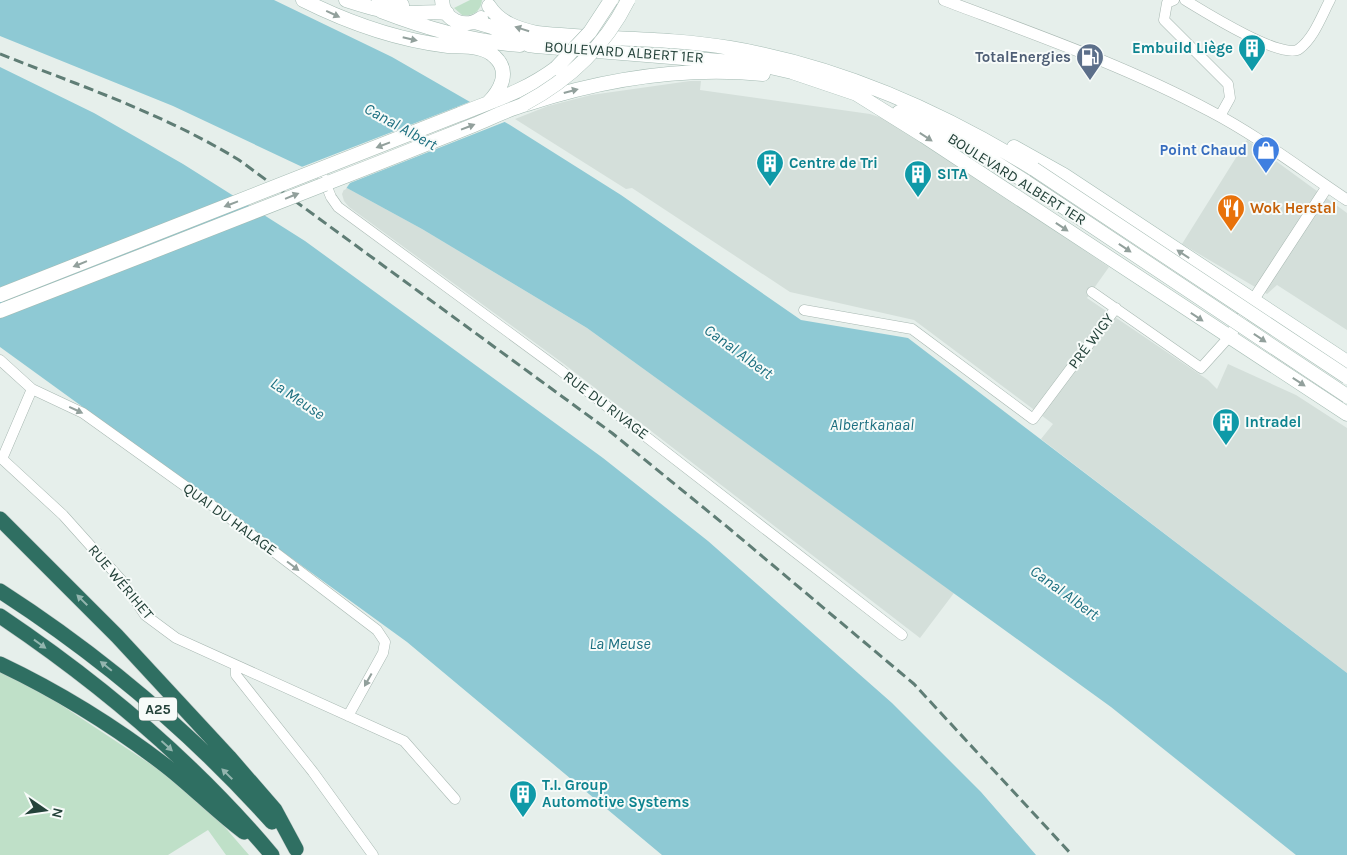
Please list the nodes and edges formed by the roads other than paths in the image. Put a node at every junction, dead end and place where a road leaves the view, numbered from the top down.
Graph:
1 (303, 0) edge
2 (346, 0) edge
3 (437, 0) edge
4 (611, 0) edge
5 (628, 0) edge
6 (945, 0) edge
7 (1174, 0) edge
8 (1185, 0) edge
9 (1330, 0) edge
10 (385, 3) edge
11 (489, 3) edge
12 (444, 7) edge
13 (475, 22) junction
14 (529, 45) junction
15 (811, 78) junction
16 (855, 93) junction
17 (488, 103) junction
18 (524, 104) junction
19 (936, 116) junction
20 (1220, 116) junction
21 (320, 170) junction
22 (325, 184) junction
23 (1327, 187) junction
24 (1347, 200) edge
25 (1092, 292) dead end
26 (0, 295) edge
27 (1253, 299) junction
28 (1116, 308) junction
29 (804, 310) dead end
30 (0, 311) edge
31 (1228, 338) junction
32 (0, 360) edge
33 (1347, 362) edge
34 (1347, 377) edge
35 (32, 389) junction
36 (1347, 396) edge
37 (1347, 414) edge
38 (1, 458) edge
39 (0, 519) edge
40 (0, 591) edge
41 (0, 616) edge
42 (902, 635) dead end
43 (0, 664) edge
44 (236, 666) junction
45 (348, 716) junction
46 (455, 799) dead end
47 (268, 849) edge
48 (298, 852) edge
49 (373, 855) edge

1 -> 17 main road
2 - 10 main road, BOULEVARD ALBERT 1ER
3 - 10 main road, BOULEVARD ALBERT 1ER
4 - 17 main road, bridge
5 - 18 main road, bridge
6 - 20 street
7 - 20 street
8 - 9 street
10 - 12 main road, BOULEVARD ALBERT 1ER
10 - 14 main road
11 - 13 main road, BOULEVARD ALBERT 1ER
19 -> 11 main road, BOULEVARD ALBERT 1ER
12 - 13 main road, BOULEVARD ALBERT 1ER
13 - 14 main road, BOULEVARD ALBERT 1ER
14 - 15 main road, BOULEVARD ALBERT 1ER
15 - 16 main road, BOULEVARD ALBERT 1ER
18 -> 15 main road, bridge
16 -> 31 main road
16 -> 36 main road, BOULEVARD ALBERT 1ER, bridge
17 -> 21 main road, bridge
22 -> 18 main road
27 -> 19 main road
19 - 34 main road, BOULEVARD ALBERT 1ER, bridge
20 - 23 street
21 - 22 street, RUE DU RIVAGE
21 -> 26 main road, bridge
30 -> 22 main road, bridge
22 - 42 street, RUE DU RIVAGE
23 - 24 street
23 - 27 street
25 - 28 street
27 - 31 street
27 - 33 main road
28 - 29 street, PRÉ WIGY
28 - 31 street, PRÉ WIGY
31 -> 37 main road
32 - 35 street, QUAI DU HALAGE
35 - 38 street
35 -> 45 street, QUAI DU HALAGE
38 - 44 street, RUE WÉRIHET
48 -> 39 highway, A25
48 -> 40 highway, A25
41 -> 47 highway, A25
43 - 47 highway, A25
44 - 45 street, RUE WÉRIHET
44 - 49 street
45 - 46 street, RUE WÉRIHET

